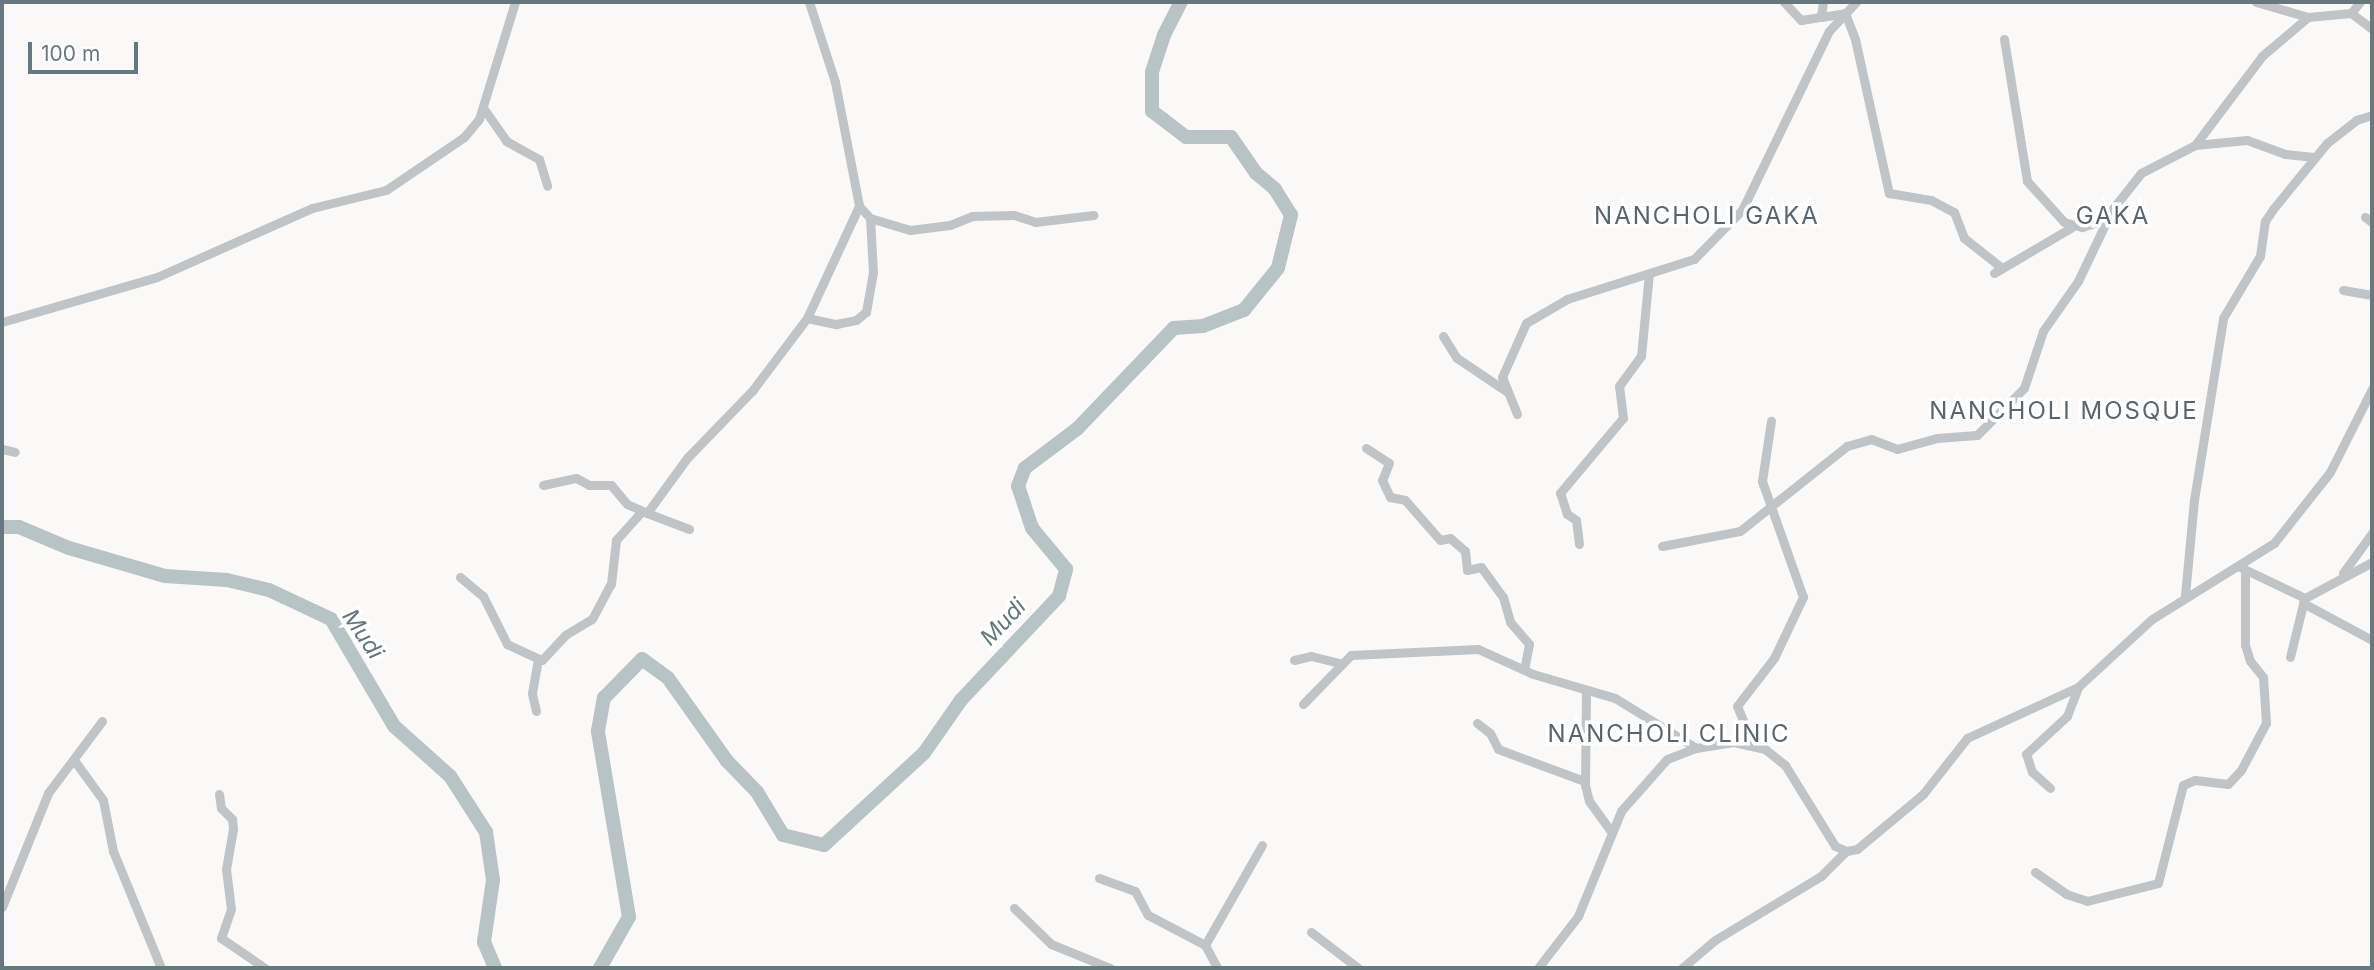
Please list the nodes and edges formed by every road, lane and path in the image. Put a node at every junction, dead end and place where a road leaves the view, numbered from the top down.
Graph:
1 (515, 2) edge
2 (809, 2) edge
3 (1784, 2) edge
4 (1823, 2) edge
5 (1856, 2) edge
6 (2256, 2) edge
7 (2360, 2) edge
8 (1845, 13) junction
9 (2351, 13) junction
10 (2308, 17) junction
11 (1821, 18) junction
12 (2372, 29) edge
13 (2004, 39) dead end
14 (484, 109) junction
15 (2372, 115) edge
16 (2195, 145) junction
17 (2314, 157) junction
18 (547, 186) dead end
19 (859, 206) junction
20 (2110, 214) junction
21 (1094, 215) dead end
22 (870, 218) junction
23 (2072, 227) junction
24 (1649, 273) junction
25 (2343, 290) dead end
26 (2372, 295) edge
27 (807, 318) junction
28 (2, 322) edge
29 (1443, 336) dead end
30 (2372, 388) edge
31 (1507, 392) junction
32 (1517, 414) dead end
33 (1771, 421) dead end
34 (1366, 448) dead end
35 (2, 449) edge
36 (15, 452) dead end
37 (544, 485) dead end
38 (1771, 503) junction
39 (643, 513) junction
40 (689, 529) dead end
41 (2372, 533) edge
42 (1579, 544) dead end
43 (1662, 546) dead end
44 (2372, 562) edge
45 (2243, 569) junction
46 (2342, 574) junction
47 (460, 577) dead end
48 (2185, 595) junction
49 (2304, 601) junction
50 (2372, 640) edge
51 (2290, 657) dead end
52 (538, 659) junction
53 (1294, 660) dead end
54 (1340, 663) junction
55 (1524, 670) junction
56 (2078, 687) junction
57 (1586, 690) junction
58 (1303, 705) dead end
59 (536, 712) dead end
60 (102, 721) dead end
61 (1477, 723) dead end
62 (1753, 744) junction
63 (1696, 748) junction
64 (74, 760) junction
65 (1584, 781) junction
66 (2050, 788) dead end
67 (219, 794) dead end
68 (1612, 833) junction
69 (1262, 845) dead end
70 (1846, 851) junction
71 (2035, 872) dead end
72 (1100, 878) dead end
73 (2, 907) edge
74 (1014, 908) dead end
75 (1311, 932) dead end
76 (1205, 945) junction
77 (161, 968) edge
78 (265, 968) edge
79 (1110, 968) edge
80 (1217, 968) edge
81 (1358, 968) edge
82 (1538, 968) edge
83 (1682, 968) edge

1 - 14 street
2 - 19 street
3 - 11 street
4 - 11 street
5 - 8 street
6 - 10 street
7 - 9 street
8 - 11 street
8 - 23 street
8 - 24 street
9 - 10 street
9 - 12 street
10 - 16 street
13 - 23 street
14 - 18 street
14 - 28 street
15 - 17 street
16 - 17 street
16 - 20 street
17 - 48 street
19 - 22 street
19 - 27 street
20 - 23 street
20 - 38 street
21 - 22 street
22 - 27 street
24 - 31 street
24 - 42 street
25 - 26 street
27 - 39 street
29 - 31 street
30 - 45 street
31 - 32 street
33 - 38 street
34 - 55 street
35 - 36 street
37 - 39 street
38 - 43 street
38 - 62 street
39 - 40 street
39 - 52 street
41 - 46 street
44 - 46 street
45 - 48 street
45 - 49 street
45 - 71 street
46 - 49 street
47 - 52 street
48 - 56 street
49 - 50 street
49 - 51 street
52 - 59 street
53 - 54 street
54 - 55 street
54 - 58 street
55 - 57 street
56 - 66 street
56 - 70 street
57 - 63 street
57 - 65 street
60 - 64 street
61 - 65 street
62 - 63 street
62 - 70 street
63 - 68 street
64 - 73 street
64 - 77 street
65 - 68 street
67 - 78 street
68 - 82 street
69 - 76 street
70 - 83 street
72 - 76 street
74 - 79 street
75 - 81 street
76 - 80 street

